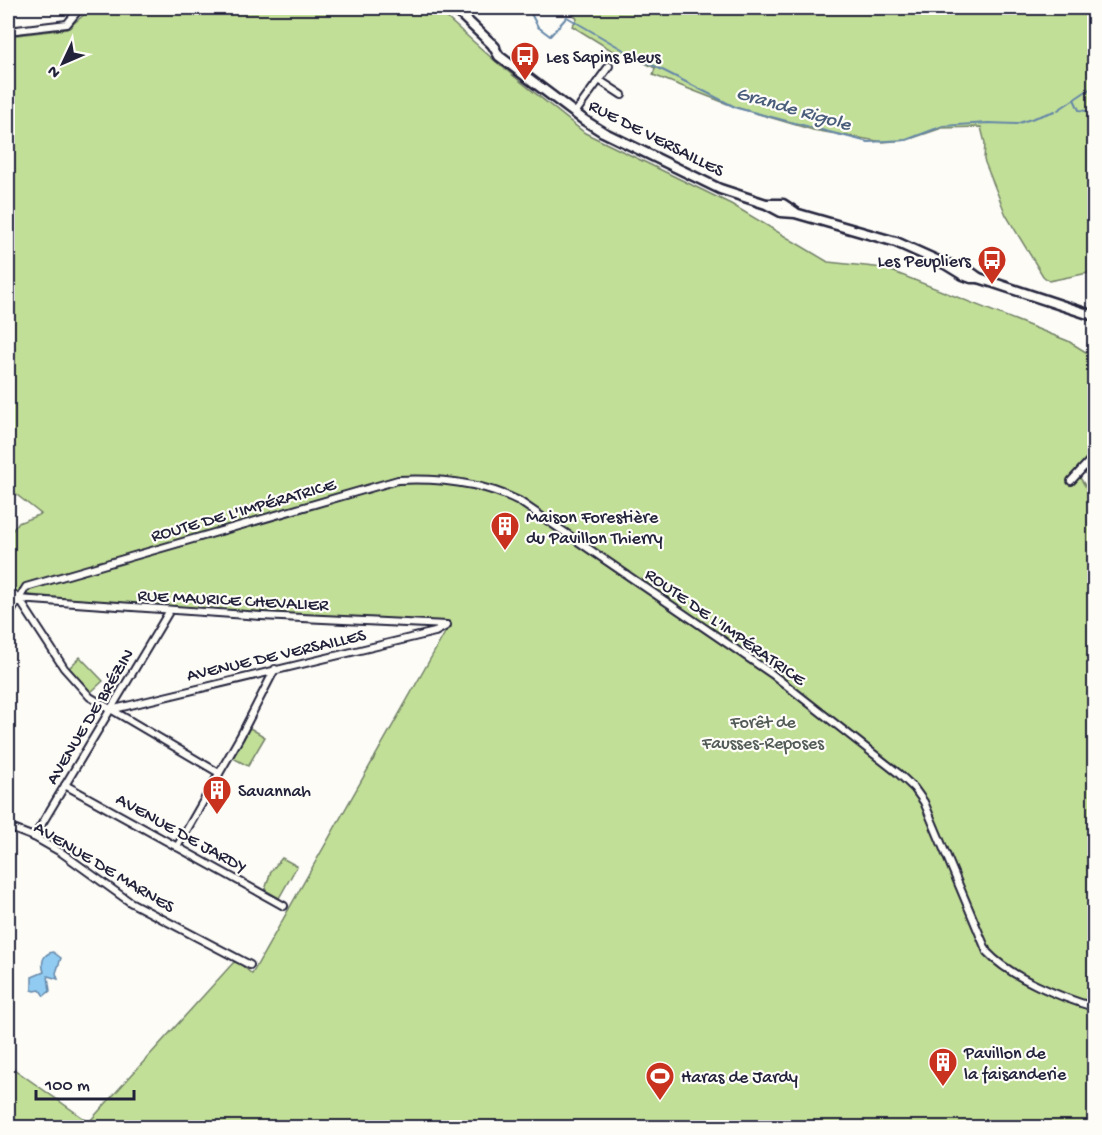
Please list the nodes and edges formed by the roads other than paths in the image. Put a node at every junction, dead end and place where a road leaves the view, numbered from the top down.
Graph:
1 (80, 8) edge
2 (454, 8) edge
3 (8, 31) edge
4 (609, 66) dead end
5 (599, 80) junction
6 (622, 95) dead end
7 (575, 113) junction
8 (1095, 316) edge
9 (1095, 456) edge
10 (1071, 481) dead end
11 (8, 590) edge
12 (18, 599) junction
13 (170, 610) junction
14 (8, 617) edge
15 (447, 626) joint
16 (275, 669) junction
17 (110, 710) junction
18 (219, 773) junction
19 (65, 785) junction
20 (8, 827) edge
21 (33, 837) junction
22 (177, 847) junction
23 (284, 906) dead end
24 (250, 965) dead end
25 (1095, 1007) edge

1 - 3 street
2 - 7 main road, RUE DE VERSAILLES
4 - 5 street
5 - 6 street
5 - 7 street
7 - 8 main road, RUE DE VERSAILLES
9 - 10 street
11 - 12 street
12 - 13 street, RUE MAURICE CHEVALIER
12 - 14 street
12 - 17 street
12 - 25 street, ROUTE DE L'IMPÉRATRICE
13 - 15 street, RUE MAURICE CHEVALIER
13 - 17 street, AVENUE DE BRÉZIN
15 - 16 street, AVENUE DE VERSAILLES
16 - 17 street, AVENUE DE VERSAILLES
16 - 18 street
17 - 18 street
17 - 19 street, AVENUE DE BRÉZIN
18 - 22 street
19 - 21 street, AVENUE DE BRÉZIN
19 - 22 street, AVENUE DE JARDY
20 - 21 street, AVENUE DE MARNES
21 - 24 street, AVENUE DE MARNES
22 - 23 street, AVENUE DE JARDY

